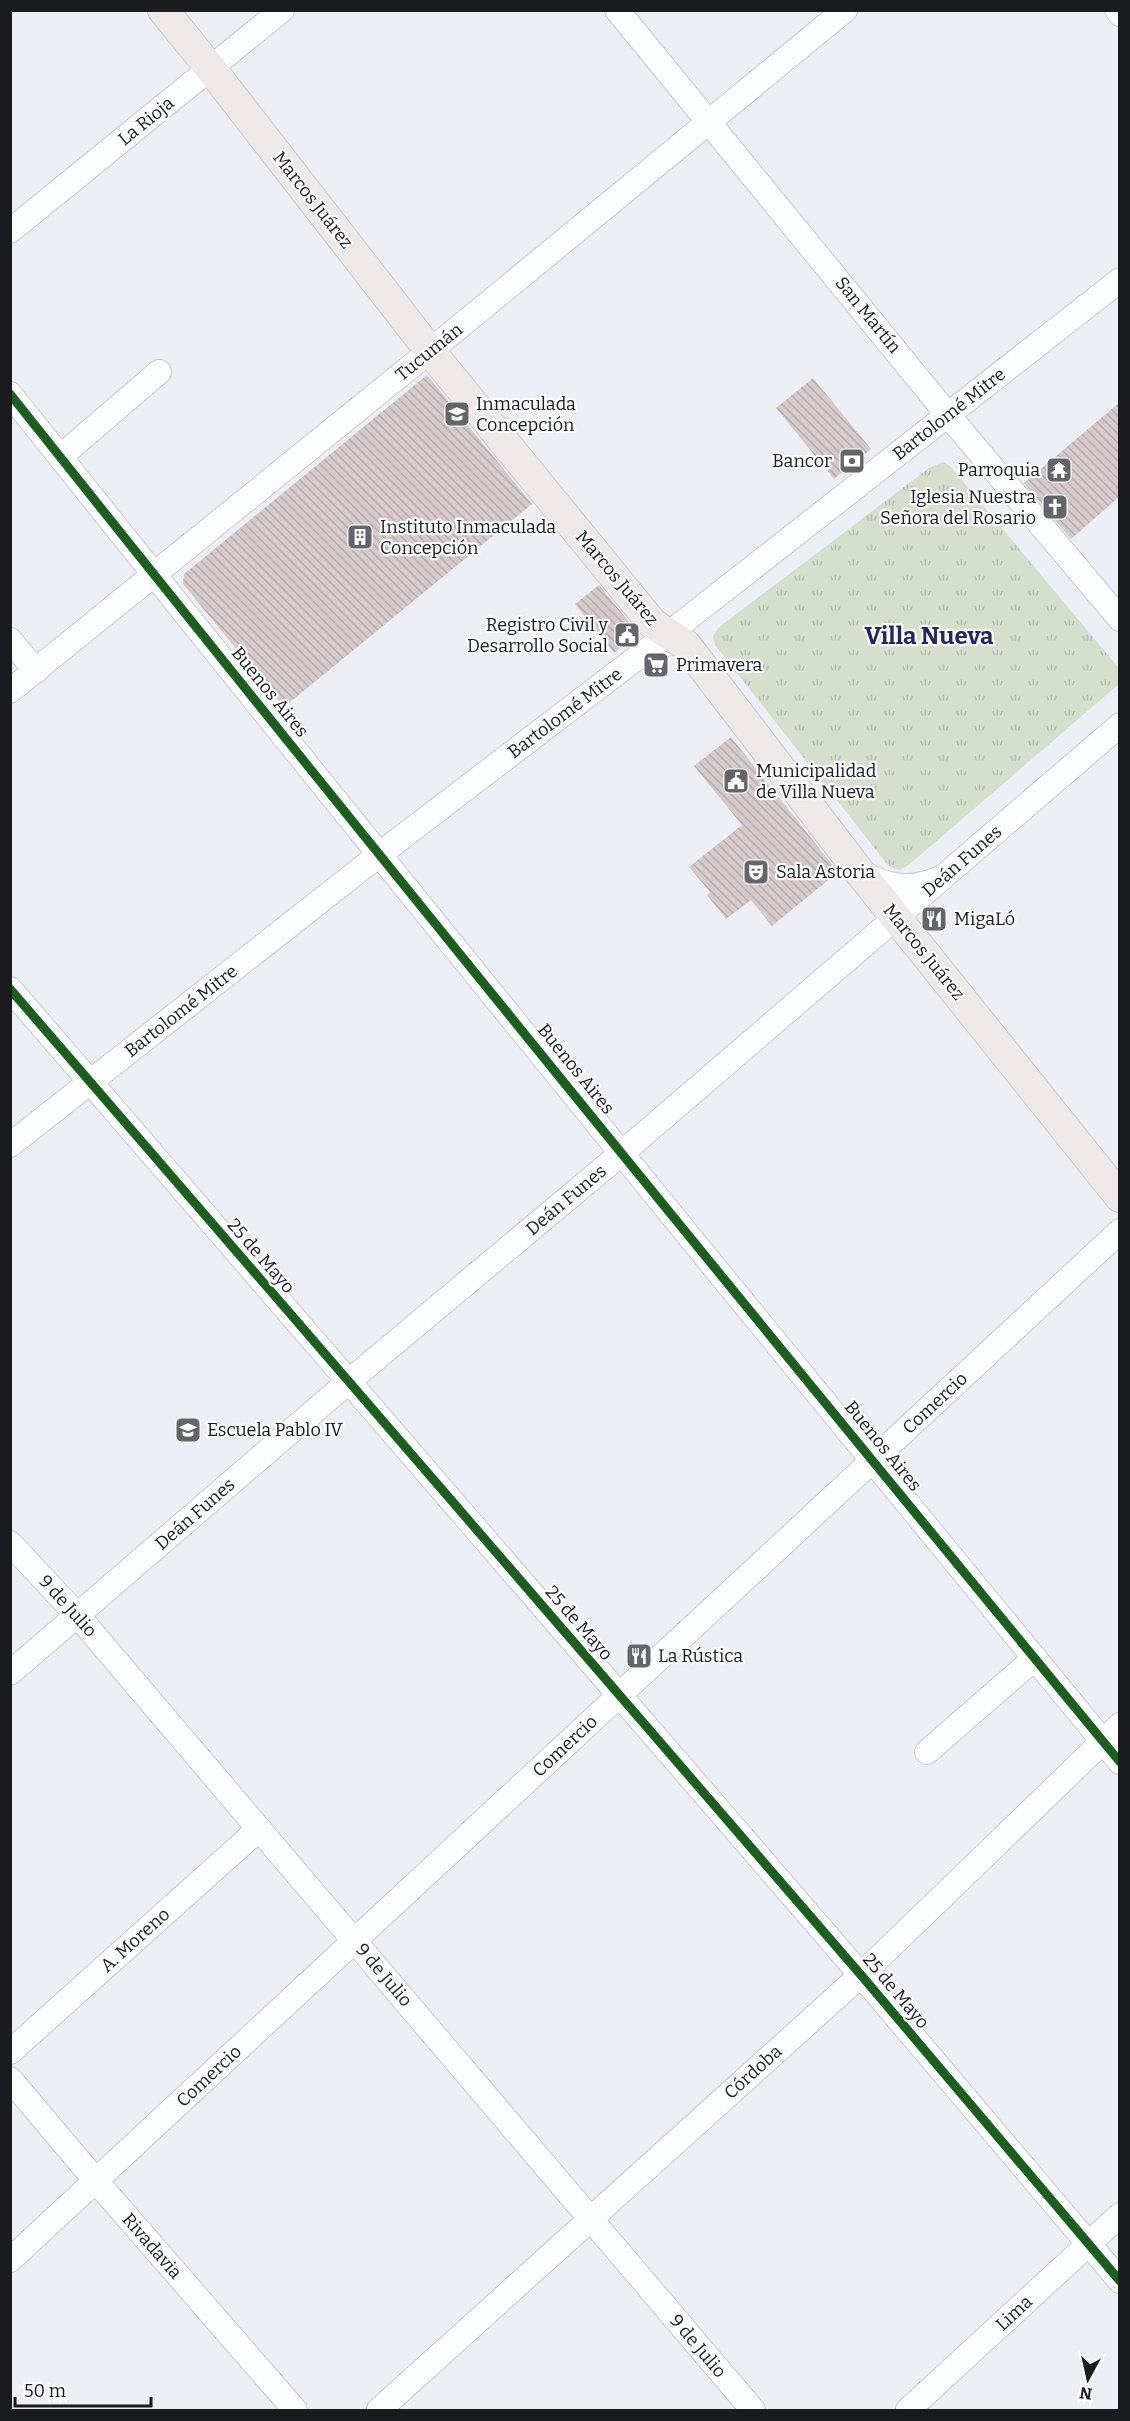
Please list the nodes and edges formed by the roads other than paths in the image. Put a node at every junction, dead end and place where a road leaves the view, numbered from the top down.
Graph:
1 (163, 10) edge
2 (282, 10) edge
3 (617, 10) edge
4 (845, 10) edge
5 (211, 69) junction
6 (710, 122) junction
7 (10, 231) edge
8 (1119, 280) edge
9 (430, 351) junction
10 (159, 372) dead end
11 (10, 394) edge
12 (948, 415) junction
13 (60, 457) junction
14 (154, 575) junction
15 (1119, 620) edge
16 (668, 634) junction
17 (10, 640) edge
18 (36, 670) junction
19 (10, 691) edge
20 (1119, 725) edge
21 (380, 854) junction
22 (858, 870) junction
23 (943, 877) junction
24 (896, 918) junction
25 (10, 989) edge
26 (90, 1083) junction
27 (10, 1145) edge
28 (622, 1153) junction
29 (1119, 1197) edge
30 (1119, 1231) edge
31 (348, 1382) junction
32 (874, 1460) junction
33 (10, 1544) edge
34 (78, 1616) junction
35 (1035, 1658) junction
36 (10, 1673) edge
37 (619, 1696) junction
38 (1111, 1733) edge
39 (927, 1752) dead end
40 (1119, 1762) edge
41 (259, 1829) junction
42 (354, 1941) junction
43 (861, 1975) junction
44 (10, 2052) edge
45 (10, 2079) edge
46 (96, 2181) junction
47 (1119, 2215) edge
48 (590, 2219) junction
49 (1088, 2244) junction
50 (10, 2260) edge
51 (1119, 2281) edge
52 (295, 2410) edge
53 (379, 2410) edge
54 (753, 2410) edge
55 (908, 2410) edge

1 - 5 main road, Marcos Juárez
2 - 5 street, La Rioja
3 - 6 street, San Martín
4 - 6 street, Tucumán
5 - 7 street, La Rioja
5 - 9 main road, Marcos Juárez
6 - 9 street, Tucumán
6 - 12 street, San Martín
8 - 12 street, Bartolomé Mitre
9 - 14 street, Tucumán
9 - 16 main road, Marcos Juárez
10 - 13 street
11 - 13 street, Buenos Aires
12 - 15 street, San Martín
12 - 16 street, Bartolomé Mitre
13 - 14 street, Buenos Aires
14 - 18 street, Tucumán
14 - 21 street, Buenos Aires
16 - 21 street, Bartolomé Mitre
16 - 22 main road, Marcos Juárez
17 - 18 street
18 - 19 street, Tucumán
20 - 23 street, Deán Funes
21 - 26 street, Bartolomé Mitre
21 - 28 street, Buenos Aires
22 - 23 street
22 - 24 main road, Marcos Juárez
23 - 24 street, Deán Funes
24 - 28 street, Deán Funes
24 - 29 main road, Marcos Juárez
25 - 26 street, 25 de Mayo
26 - 27 street, Bartolomé Mitre
26 - 31 street, 25 de Mayo
28 - 31 street, Deán Funes
28 - 32 street, Buenos Aires
30 - 32 street, Comercio
31 - 34 street, Deán Funes
31 - 37 street, 25 de Mayo
32 - 35 street, Buenos Aires
32 - 37 street, Comercio
33 - 34 street, 9 de Julio
34 - 36 street, Deán Funes
34 - 41 street, 9 de Julio
35 - 38 street, Buenos Aires
35 - 39 street
37 - 42 street, Comercio
37 - 43 street, 25 de Mayo
38 - 40 street, Buenos Aires
38 - 43 street, Córdoba
41 - 42 street, 9 de Julio
41 - 44 street, A. Moreno
42 - 46 street, Comercio
42 - 48 street, 9 de Julio
43 - 48 street, Córdoba
43 - 49 street, 25 de Mayo
45 - 46 street, Rivadavia
46 - 50 street, Comercio
46 - 52 street, Rivadavia
47 - 49 street, Lima
48 - 53 street, Córdoba
48 - 54 street, 9 de Julio
49 - 51 street, 25 de Mayo
49 - 55 street, Lima

